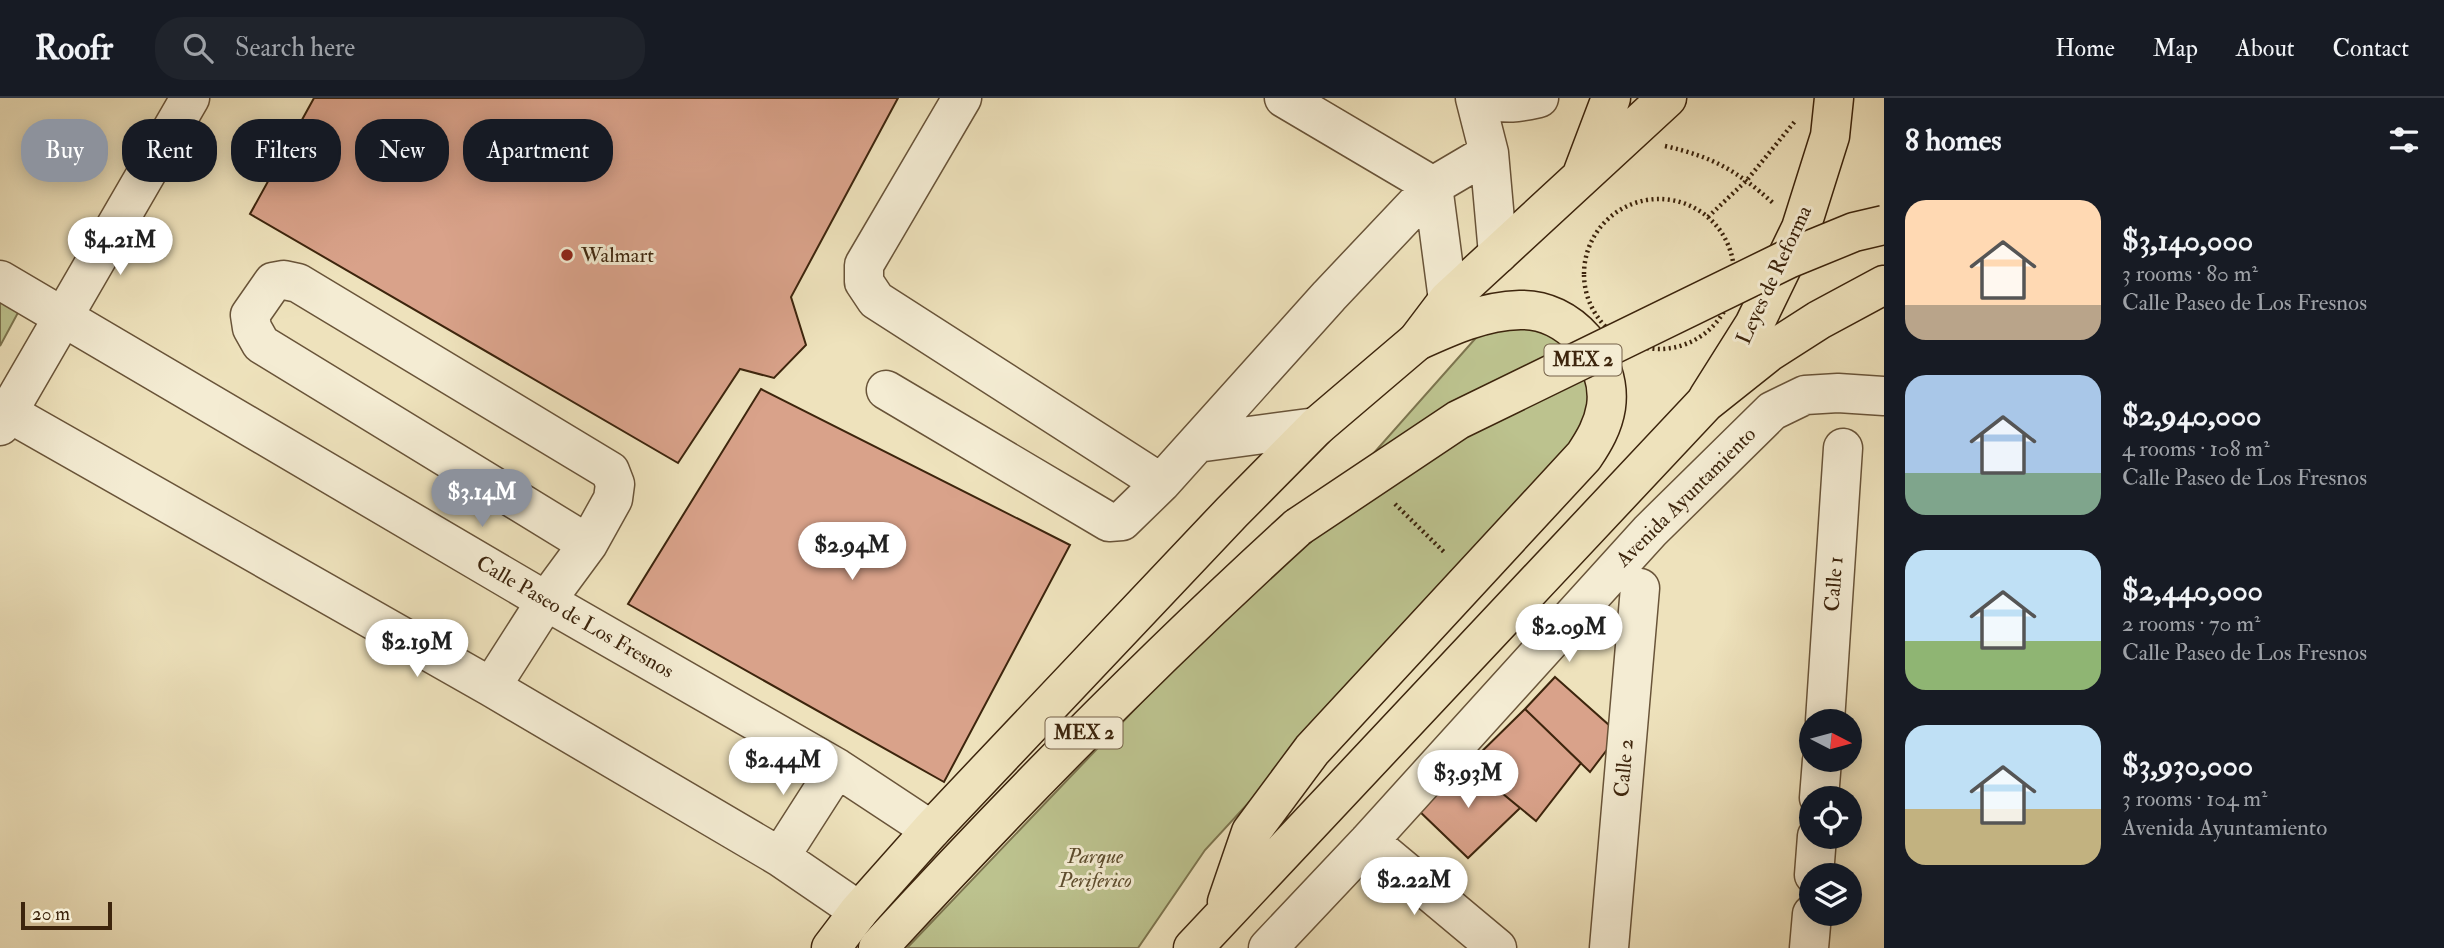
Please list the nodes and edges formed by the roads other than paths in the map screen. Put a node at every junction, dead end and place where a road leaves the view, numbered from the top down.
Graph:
1 (962, 98) edge
2 (1284, 98) edge
3 (1475, 98) edge
4 (1488, 98) edge
5 (1539, 98) edge
6 (1611, 98) edge
7 (1667, 98) edge
8 (1834, 98) edge
9 (177, 102) edge
10 (1489, 153) junction
11 (1581, 177) junction
12 (1433, 186) junction
13 (1884, 225) edge
14 (1499, 254) junction
15 (0, 281) edge
16 (1884, 285) edge
17 (1448, 300) junction
18 (62, 317) junction
19 (1417, 341) junction
20 (886, 390) dead end
21 (1884, 396) edge
22 (1704, 403) junction
23 (3, 415) edge
24 (1316, 427) junction
25 (1197, 443) junction
26 (1843, 448) dead end
27 (1161, 483) junction
28 (588, 544) junction
29 (1640, 588) dead end
30 (546, 601) junction
31 (491, 687) junction
32 (1826, 709) edge
33 (836, 768) junction
34 (931, 830) junction
35 (1370, 841) junction
36 (780, 857) junction
37 (859, 911) junction
38 (1222, 917) junction
39 (1811, 926) edge
40 (831, 948) edge
41 (878, 948) edge
42 (1193, 948) edge
43 (1268, 948) edge
44 (1497, 948) edge
45 (1609, 948) edge
46 (1809, 948) edge

1 - 27 street
2 - 12 street
3 - 10 street
4 - 5 street
6 - 11 main road
7 - 11 main road
8 - 22 main road, Leyes de Reforma
9 - 18 street
10 - 12 street
10 - 14 street
11 - 14 main road
12 - 17 street
12 - 25 street
13 - 41 main road, MEX 2, bridge
14 - 17 main road
15 - 18 street, Calle Paseo de Los Fresnos
16 - 22 main road
17 - 19 main road
18 - 23 street
18 - 30 street, Calle Paseo de Los Fresnos
19 - 24 main road
19 - 38 main road
20 - 27 street
21 - 35 street, Avenida Ayuntamiento
22 - 38 main road
23 - 31 street
24 - 25 street
24 - 34 main road
25 - 27 street
26 - 32 street, Calle 1
28 - 28 street
28 - 30 street
29 - 45 street, Calle 2
30 - 31 street
30 - 33 street, Calle Paseo de Los Fresnos
31 - 36 street
33 - 34 street, Calle Paseo de Los Fresnos
33 - 36 street
34 - 37 main road
35 - 43 street, Avenida Ayuntamiento
35 - 44 street
36 - 37 street
37 - 40 main road
38 - 42 main road
39 - 46 street

